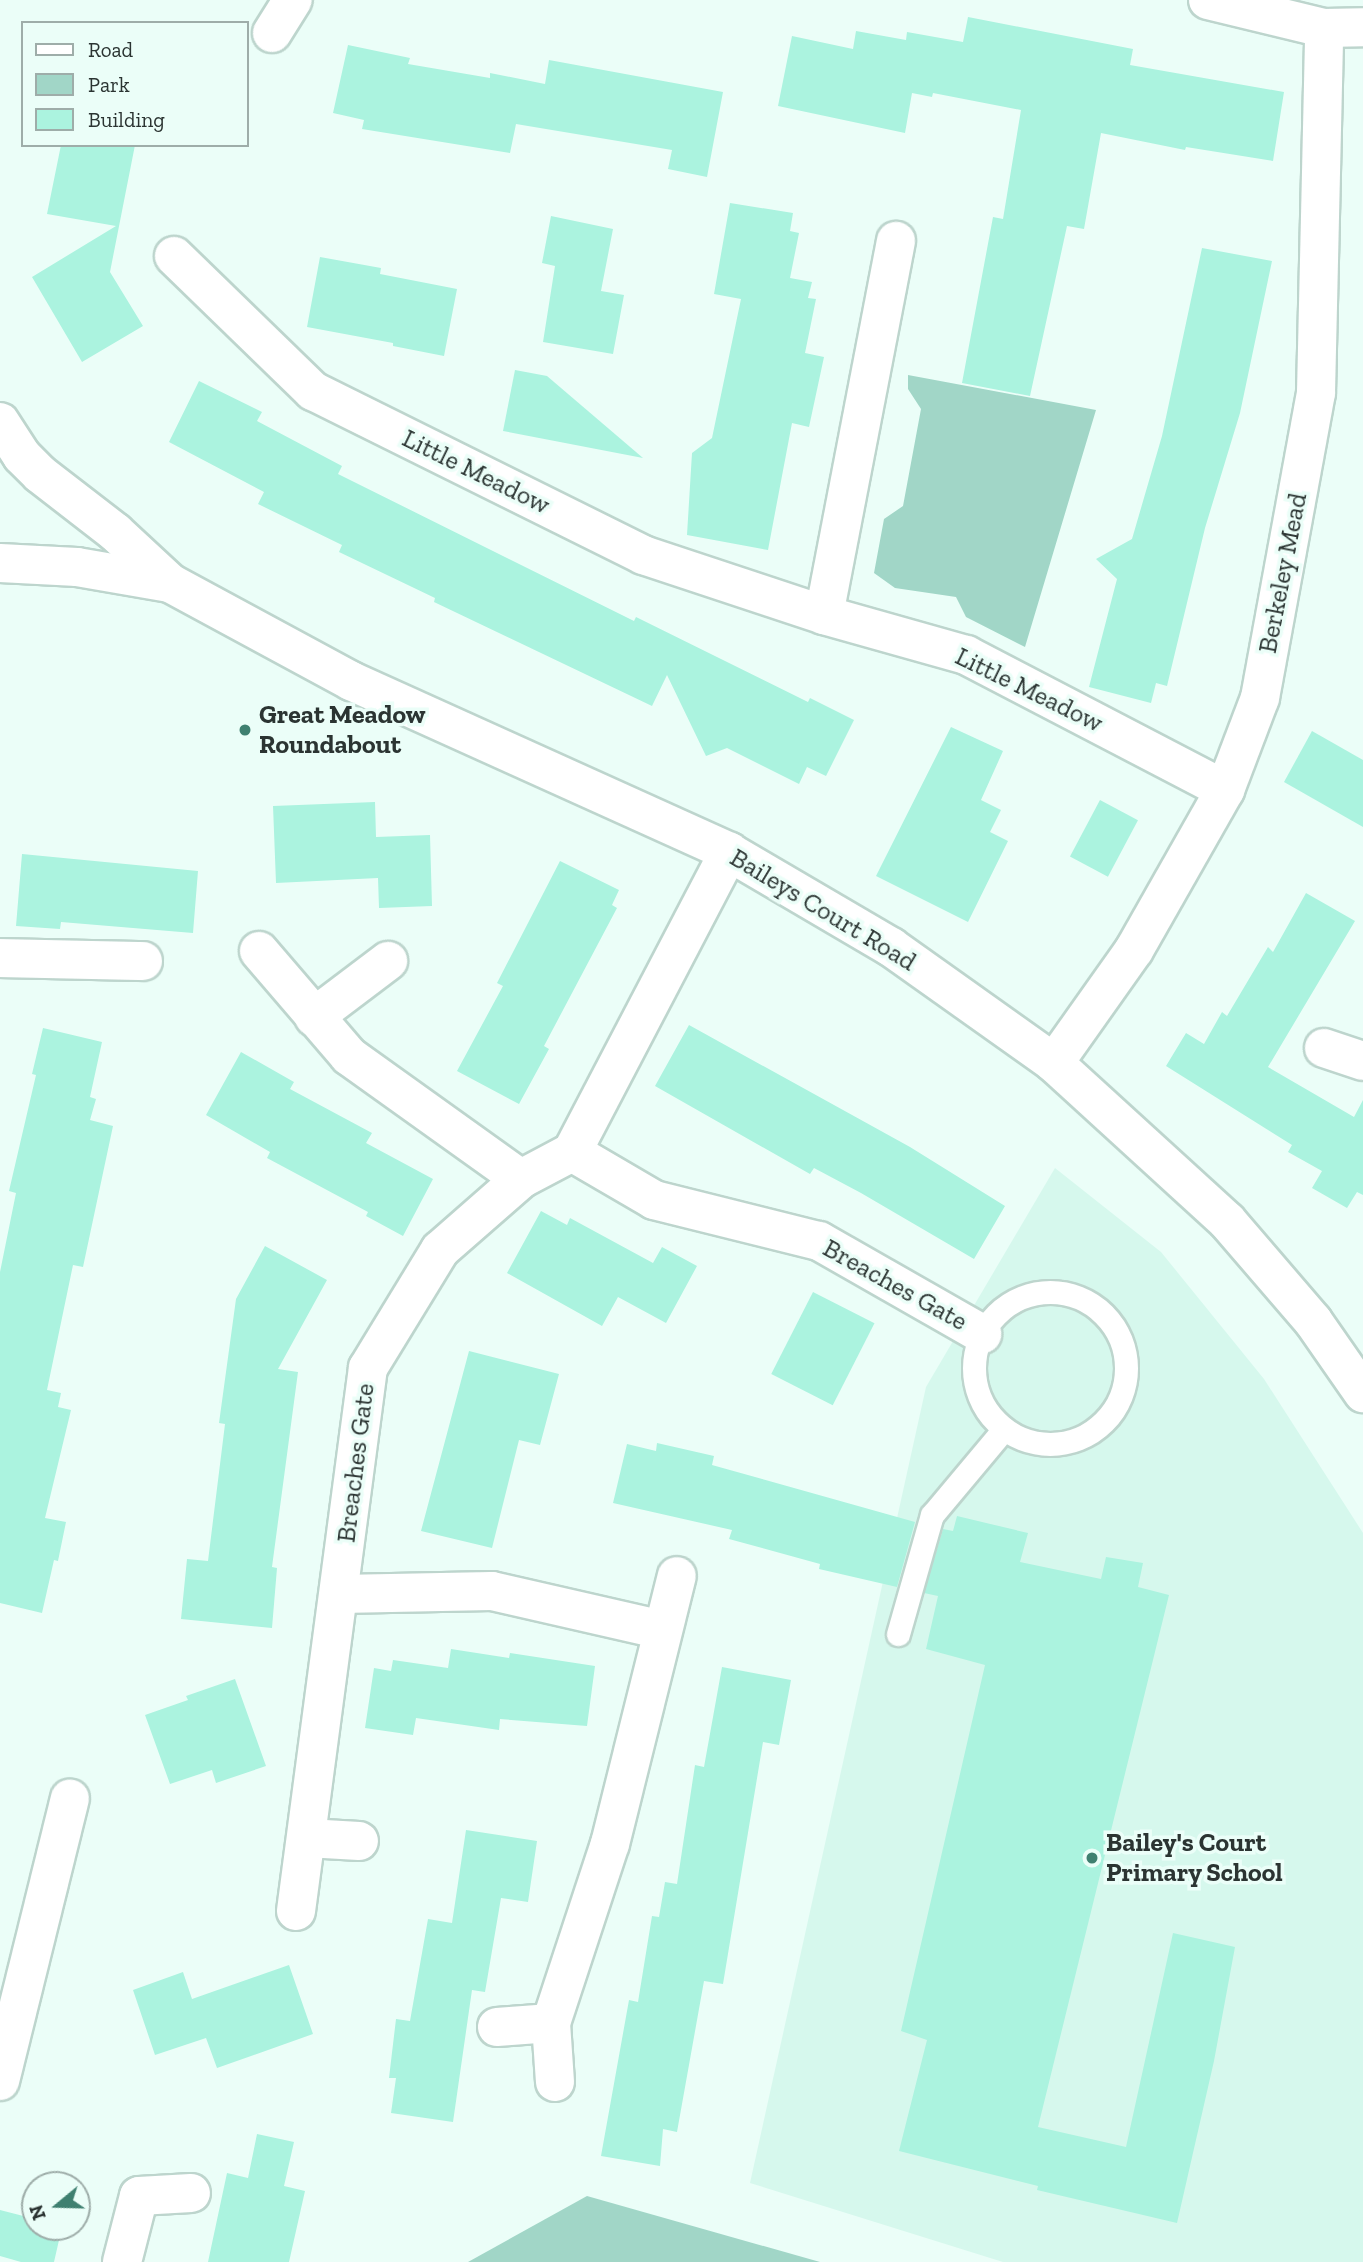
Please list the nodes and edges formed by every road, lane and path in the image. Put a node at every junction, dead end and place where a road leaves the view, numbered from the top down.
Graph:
1 (293, 0) edge
2 (1208, 0) edge
3 (1363, 27) edge
4 (1324, 28) junction
5 (272, 33) dead end
6 (896, 242) dead end
7 (174, 256) dead end
8 (0, 422) edge
9 (0, 563) edge
10 (170, 583) junction
11 (824, 615) junction
12 (1225, 790) junction
13 (729, 852) junction
14 (259, 951) dead end
15 (0, 958) edge
16 (143, 961) dead end
17 (388, 961) dead end
18 (314, 1017) junction
19 (1324, 1048) dead end
20 (1363, 1061) edge
21 (1054, 1063) junction
22 (572, 1152) junction
23 (521, 1178) junction
24 (982, 1335) junction
25 (1363, 1393) edge
26 (1004, 1429) junction
27 (677, 1576) dead end
28 (340, 1594) junction
29 (662, 1630) junction
30 (898, 1634) dead end
31 (70, 1799) dead end
32 (307, 1838) junction
33 (359, 1841) dead end
34 (296, 1911) dead end
35 (551, 2023) junction
36 (497, 2027) dead end
37 (1, 2067) edge
38 (555, 2082) dead end
39 (191, 2193) dead end
40 (122, 2262) edge

1 - 5 street
2 - 4 street
3 - 4 street
4 - 12 street, Berkeley Mead
6 - 11 street
7 - 11 street, Little Meadow
8 - 10 street, Baileys Court Road
9 - 10 street, Baileys Court Road
10 - 13 street, Baileys Court Road
11 - 12 street, Little Meadow
12 - 21 street, Berkeley Mead
13 - 21 street, Baileys Court Road
13 - 22 street
14 - 18 street
15 - 16 street
17 - 18 street
18 - 23 street
19 - 20 street
21 - 25 street, Baileys Court Road
22 - 23 street, Breaches Gate
22 - 24 street, Breaches Gate
23 - 28 street, Breaches Gate
24 - 26 lane
24 - 26 lane
26 - 30 lane
27 - 29 street
28 - 29 street
28 - 32 street, Breaches Gate
29 - 35 street
31 - 37 street
32 - 33 street
32 - 34 street, Breaches Gate
35 - 36 street
35 - 38 street
39 - 40 street

